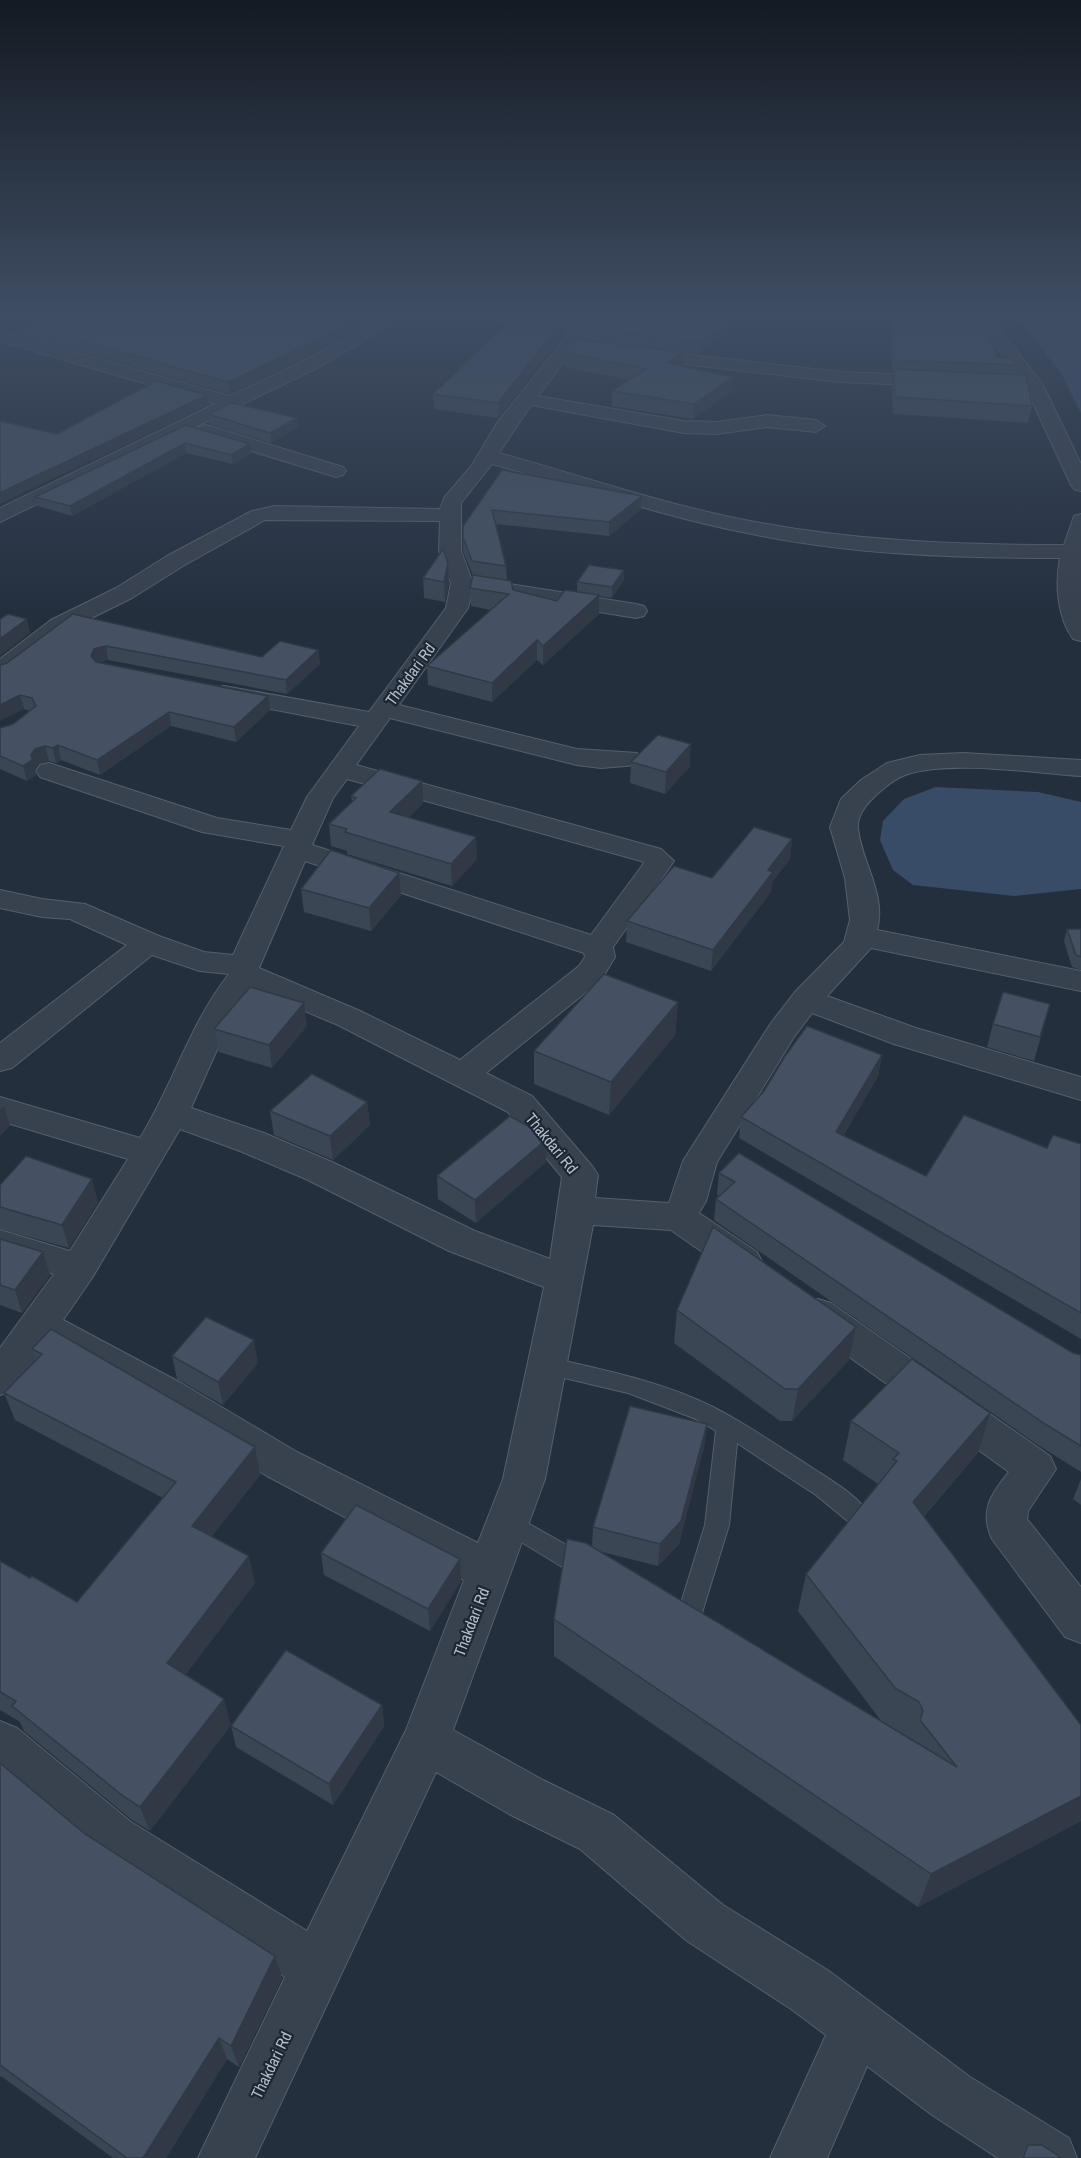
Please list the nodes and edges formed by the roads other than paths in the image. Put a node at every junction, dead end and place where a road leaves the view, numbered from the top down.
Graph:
1 (211, 412) edge
2 (516, 412) edge
3 (598, 412) edge
4 (1047, 412) edge
5 (184, 425) junction
6 (816, 426) dead end
7 (487, 456) junction
8 (336, 471) dead end
9 (1081, 484) edge
10 (451, 515) junction
11 (0, 516) edge
12 (1081, 520) edge
13 (1072, 551) junction
14 (462, 583) junction
15 (636, 611) dead end
16 (1081, 634) edge
17 (0, 671) edge
18 (198, 688) edge
19 (380, 716) junction
20 (628, 759) dead end
21 (1081, 768) edge
22 (341, 769) junction
23 (49, 771) dead end
24 (299, 845) junction
25 (0, 899) edge
26 (860, 936) junction
27 (148, 943) junction
28 (598, 947) junction
29 (244, 970) junction
30 (1081, 981) edge
31 (806, 999) junction
32 (0, 1060) edge
33 (463, 1075) junction
34 (1081, 1089) edge
35 (0, 1109) edge
36 (172, 1114) junction
37 (712, 1141) junction
38 (149, 1153) junction
39 (743, 1159) edge
40 (576, 1213) junction
41 (679, 1217) junction
42 (0, 1244) edge
43 (79, 1268) junction
44 (565, 1280) junction
45 (38, 1326) junction
46 (547, 1366) junction
47 (0, 1379) edge
48 (727, 1427) junction
49 (858, 1516) edge
50 (508, 1522) junction
51 (490, 1572) junction
52 (601, 1577) edge
53 (1081, 1622) edge
54 (687, 1626) edge
55 (426, 1740) junction
56 (0, 1744) edge
57 (318, 1968) junction
58 (858, 2025) junction
59 (226, 2158) edge
60 (798, 2158) edge
61 (1049, 2158) edge

1 - 5 street
2 - 7 street
3 - 6 street
4 - 9 street
5 - 8 street
5 - 11 street
7 - 10 street
7 - 13 street
10 - 14 street
10 - 17 street
12 - 13 street
13 - 16 street
14 - 15 street
14 - 19 street, Thakdari Rd
18 - 19 street
19 - 20 street
19 - 22 street, Thakdari Rd
21 - 26 street
22 - 24 street, Thakdari Rd
22 - 28 street
23 - 24 street
24 - 28 street
24 - 29 street, Thakdari Rd
25 - 27 street
26 - 30 street
26 - 31 street
27 - 29 street
27 - 32 street
28 - 33 street
29 - 33 street, Thakdari Rd
29 - 36 street
31 - 34 street
31 - 37 street
33 - 40 street, Thakdari Rd
35 - 38 street
36 - 38 street
36 - 44 street
37 - 39 street
37 - 41 street
38 - 43 street
40 - 41 street
40 - 44 street, Thakdari Rd
41 - 53 street
42 - 43 street
43 - 45 street
44 - 46 street, Thakdari Rd
45 - 47 street
45 - 51 street
46 - 48 lane
46 - 50 street, Thakdari Rd
48 - 49 lane
48 - 54 lane
50 - 51 street, Thakdari Rd
50 - 52 lane
51 - 55 street, Thakdari Rd
55 - 57 street, Thakdari Rd
55 - 58 street
56 - 57 street
57 - 59 street, Thakdari Rd
58 - 60 street
58 - 61 street

